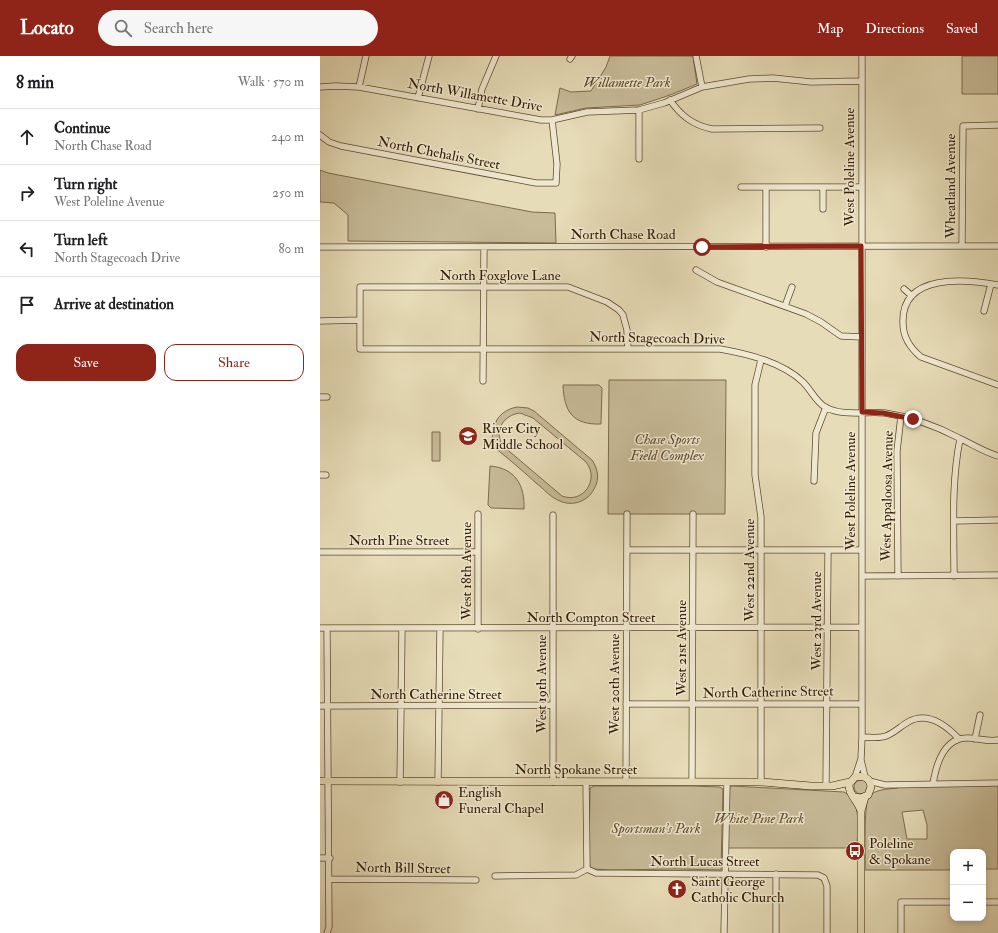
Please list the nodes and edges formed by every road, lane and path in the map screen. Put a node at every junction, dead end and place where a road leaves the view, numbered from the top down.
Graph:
1 (366, 56) edge
2 (429, 56) edge
3 (496, 56) edge
4 (696, 56) edge
5 (862, 56) edge
6 (862, 81) junction
7 (320, 87) edge
8 (359, 87) junction
9 (702, 87) junction
10 (418, 98) junction
11 (670, 100) junction
12 (478, 109) junction
13 (640, 110) junction
14 (552, 120) junction
15 (998, 125) edge
16 (820, 128) dead end
17 (320, 135) edge
18 (639, 159) dead end
19 (741, 187) dead end
20 (766, 187) junction
21 (823, 187) junction
22 (861, 187) junction
23 (823, 209) dead end
24 (861, 246) junction
25 (962, 246) junction
26 (998, 246) edge
27 (320, 247) edge
28 (484, 247) junction
29 (766, 247) junction
30 (696, 270) dead end
31 (991, 284) junction
32 (998, 285) edge
33 (484, 287) junction
34 (792, 287) dead end
35 (904, 290) dead end
36 (912, 296) junction
37 (785, 306) junction
38 (984, 311) dead end
39 (320, 320) edge
40 (360, 320) junction
41 (862, 337) junction
42 (483, 348) junction
43 (628, 349) junction
44 (761, 360) junction
45 (483, 381) dead end
46 (998, 385) edge
47 (320, 397) edge
48 (327, 397) dead end
49 (826, 407) junction
50 (862, 412) junction
51 (901, 416) junction
52 (960, 439) junction
53 (998, 456) edge
54 (814, 481) dead end
55 (478, 514) dead end
56 (627, 514) dead end
57 (693, 514) dead end
58 (553, 515) dead end
59 (954, 520) junction
60 (998, 520) edge
61 (627, 550) junction
62 (862, 550) junction
63 (693, 551) junction
64 (761, 551) junction
65 (828, 551) junction
66 (320, 552) edge
67 (478, 552) junction
68 (862, 576) junction
69 (898, 576) junction
70 (954, 576) junction
71 (998, 576) edge
72 (827, 627) junction
73 (862, 627) junction
74 (320, 628) edge
75 (327, 628) junction
76 (626, 628) junction
77 (693, 628) junction
78 (760, 628) junction
79 (402, 629) junction
80 (440, 629) junction
81 (478, 629) junction
82 (553, 629) junction
83 (761, 703) junction
84 (827, 703) junction
85 (626, 704) junction
86 (862, 704) junction
87 (553, 705) junction
88 (692, 705) junction
89 (320, 706) edge
90 (328, 706) junction
91 (401, 706) junction
92 (438, 706) junction
93 (980, 715) dead end
94 (862, 736) junction
95 (959, 739) junction
96 (975, 739) junction
97 (998, 740) edge
98 (861, 759) junction
99 (867, 779) junction
100 (853, 780) junction
101 (320, 781) edge
102 (329, 781) junction
103 (400, 782) junction
104 (438, 782) junction
105 (553, 782) junction
106 (586, 782) junction
107 (626, 782) junction
108 (692, 782) junction
109 (727, 782) junction
110 (761, 782) junction
111 (998, 783) edge
112 (933, 784) junction
113 (829, 786) junction
114 (885, 786) junction
115 (852, 794) junction
116 (867, 795) junction
117 (861, 811) junction
118 (320, 858) edge
119 (330, 858) junction
120 (587, 869) junction
121 (725, 873) junction
122 (776, 874) junction
123 (495, 876) dead end
124 (330, 879) junction
125 (476, 880) dead end
126 (950, 902) edge
127 (986, 902) edge
128 (998, 902) edge
129 (327, 933) edge
130 (724, 933) edge
131 (776, 933) edge
132 (828, 933) edge
133 (861, 933) edge
134 (901, 933) edge

1 - 8 street
2 - 10 street
3 - 12 street
4 - 9 street
5 - 6 street, West Poleline Avenue
6 - 9 street, North Willamette Drive
6 - 22 street, West Poleline Avenue
7 - 8 street, North Willamette Drive
8 - 10 street, North Willamette Drive
9 - 11 street, North Willamette Drive
10 - 12 street, North Willamette Drive
11 - 13 street, North Willamette Drive
11 - 16 street
12 - 14 street, North Willamette Drive
13 - 14 street, North Willamette Drive
13 - 18 street
14 - 17 street, North Chehalis Street
15 - 25 street, Wheatland Avenue
19 - 20 street
20 - 21 street
20 - 29 street
21 - 22 street
21 - 23 street
22 - 24 street, West Poleline Avenue
24 - 25 street, North Chase Road
24 - 29 street, North Chase Road
24 - 41 street, West Poleline Avenue
25 - 26 street, North Chase Road
27 - 28 street, North Chase Road
28 - 29 street, North Chase Road
28 - 33 street
30 - 37 street
31 - 32 street
31 - 36 street
31 - 38 street
33 - 40 street, North Foxglove Lane
33 - 42 street
33 - 43 street, North Foxglove Lane
34 - 37 street
35 - 36 street
36 - 46 street
37 - 41 street
39 - 40 street
40 - 42 street, North Stagecoach Drive
41 - 50 street, West Poleline Avenue
42 - 43 street, North Stagecoach Drive
42 - 45 street
43 - 44 street, North Stagecoach Drive
44 - 49 street, North Stagecoach Drive
44 - 64 street, West 22nd Avenue
47 - 48 street
49 - 50 street
49 - 54 street
50 - 51 street
50 - 62 street, West Poleline Avenue
51 - 52 street
51 - 69 street, West Appaloosa Avenue
52 - 53 street
52 - 59 street
55 - 67 street, West 18th Avenue
56 - 61 street, West 20th Avenue
57 - 63 street, West 21st Avenue
58 - 82 street, West 19th Avenue
59 - 60 street
59 - 70 street
61 - 63 street
61 - 76 street, West 20th Avenue
62 - 65 street
62 - 68 street, West Poleline Avenue
63 - 64 street
63 - 77 street, West 21st Avenue
64 - 65 street
64 - 78 street, West 22nd Avenue
65 - 72 street, West 23rd Avenue
66 - 67 street, North Pine Street
67 - 81 street, West 18th Avenue
68 - 69 street
68 - 73 street, West Poleline Avenue
69 - 70 street
70 - 71 street
72 - 73 street, North Compton Street
72 - 78 street, North Compton Street
72 - 84 street, West 23rd Avenue
73 - 86 street, West Poleline Avenue
74 - 75 street, North Compton Street
75 - 79 street, North Compton Street
75 - 90 street
76 - 77 street, North Compton Street
76 - 82 street, North Compton Street
76 - 85 street, West 20th Avenue
77 - 78 street, North Compton Street
77 - 88 street, West 21st Avenue
78 - 83 street, West 22nd Avenue
79 - 80 street, North Compton Street
79 - 91 street
80 - 81 street, North Compton Street
80 - 92 street
81 - 82 street, North Compton Street
82 - 87 street, West 19th Avenue
83 - 84 street, North Catherine Street
83 - 88 street, North Catherine Street
83 - 110 street, West 22nd Avenue
84 - 86 street, North Catherine Street
84 - 113 street, West 23rd Avenue
85 - 88 street, North Catherine Street
85 - 107 street, West 20th Avenue
86 - 94 street, West Poleline Avenue
87 - 92 street, North Catherine Street
87 - 105 street, West 19th Avenue
88 - 108 street, West 21st Avenue
89 - 90 street, North Catherine Street
90 - 91 street, North Catherine Street
90 - 102 street
91 - 92 street, North Catherine Street
91 - 103 street
92 - 104 street
93 - 96 street
94 - 95 street
94 - 98 street, West Poleline Avenue
95 - 96 street
95 - 112 street
96 - 97 street
98 - 99 street, West Poleline Avenue
98 - 100 street, West Poleline Avenue
99 - 100 main road, North Spokane Street
99 - 114 street
99 - 116 main road
100 - 113 main road, North Spokane Street
100 - 115 main road
101 - 102 main road, North Spokane Street
102 - 103 main road, North Spokane Street
102 - 119 street
103 - 104 main road, North Spokane Street
104 - 105 main road, North Spokane Street
105 - 106 main road, North Spokane Street
106 - 107 main road, North Spokane Street
106 - 120 street
107 - 108 main road, North Spokane Street
108 - 109 main road, North Spokane Street
109 - 110 main road, North Spokane Street
109 - 121 street
110 - 113 main road, North Spokane Street
111 - 112 street
112 - 114 street
113 - 115 main road, North Spokane Street
114 - 116 street
115 - 116 main road, North Spokane Street
115 - 117 main road
116 - 117 main road
117 - 133 main road
118 - 119 street
119 - 124 street
120 - 121 street, North Lucas Street
120 - 123 street
121 - 122 street, North Lucas Street
121 - 130 street
122 - 131 street
122 - 132 street, North Lucas Street
124 - 125 street, North Bill Street
124 - 129 street
126 - 134 street
127 - 128 street

